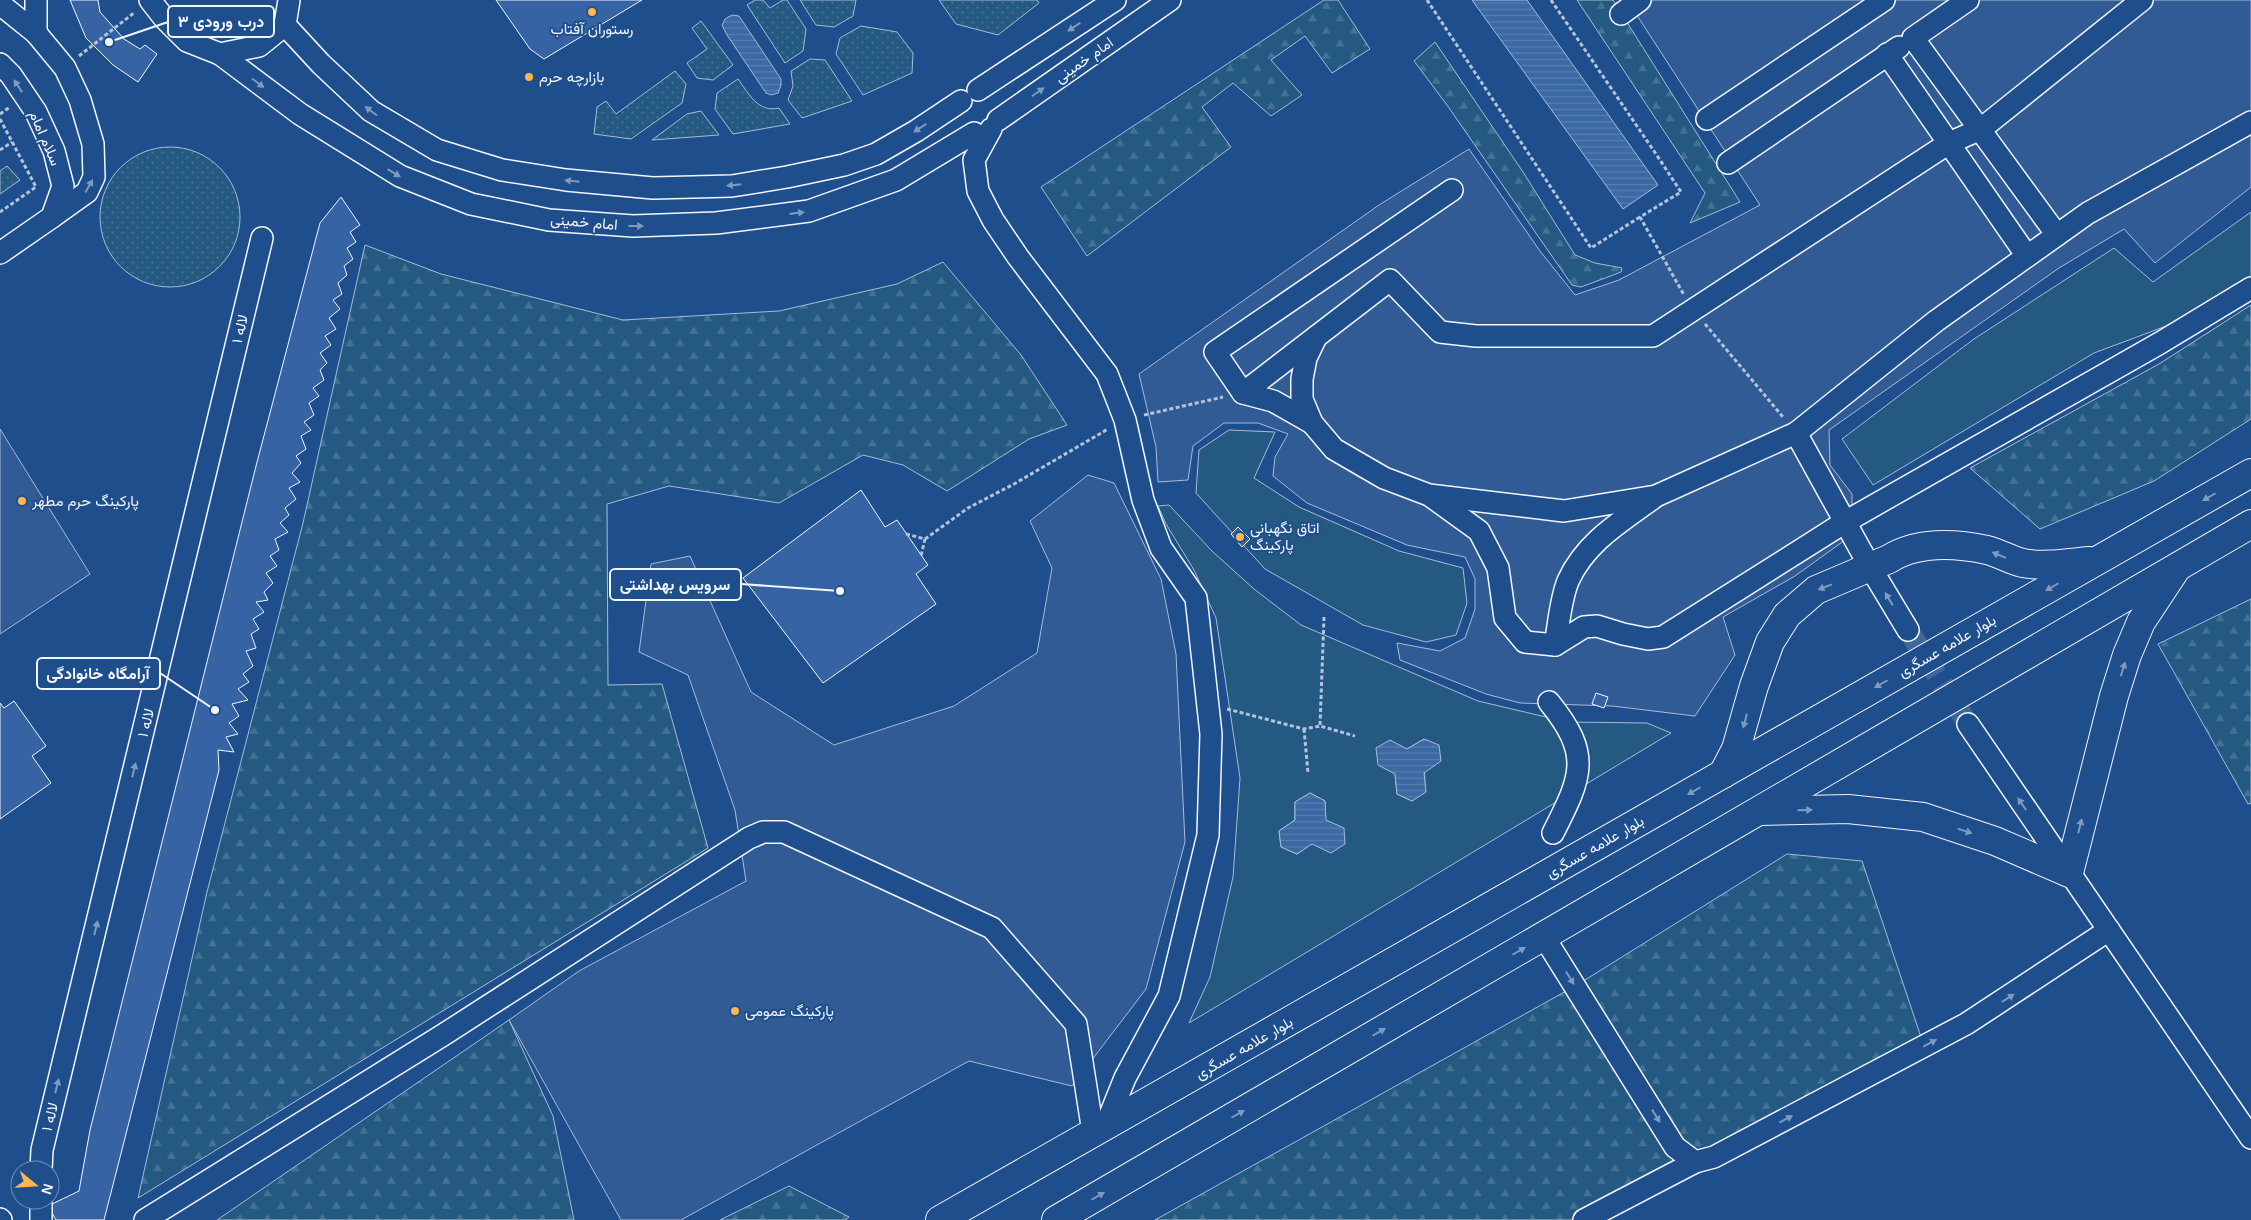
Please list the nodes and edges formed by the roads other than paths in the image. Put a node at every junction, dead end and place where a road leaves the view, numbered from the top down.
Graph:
1 (36, 0) edge
2 (150, 0) edge
3 (289, 0) edge
4 (1115, 0) edge
5 (1170, 0) edge
6 (1640, 0) edge
7 (1884, 0) edge
8 (1968, 0) edge
9 (2142, 0) edge
10 (0, 4) edge
11 (1621, 14) dead end
12 (285, 25) junction
13 (36, 33) junction
14 (1914, 38) junction
15 (220, 54) junction
16 (1887, 54) junction
17 (0, 64) edge
18 (969, 96) junction
19 (1707, 119) dead end
20 (2251, 122) edge
21 (988, 127) junction
22 (1981, 129) junction
23 (1949, 143) junction
24 (1728, 163) dead end
25 (1452, 190) dead end
26 (52, 216) junction
27 (2057, 235) junction
28 (262, 238) dead end
29 (0, 253) edge
30 (2027, 256) junction
31 (2251, 288) edge
32 (1316, 337) junction
33 (1243, 393) junction
34 (1312, 423) junction
35 (1796, 433) junction
36 (2251, 473) edge
37 (1429, 495) junction
38 (1656, 496) junction
39 (1845, 522) junction
40 (2251, 524) edge
41 (2098, 560) junction
42 (2179, 565) junction
43 (1870, 567) junction
44 (1908, 630) tunnel mouth
45 (1555, 645) junction
46 (1549, 702) dead end
47 (1968, 724) tunnel mouth
48 (1723, 774) junction
49 (1757, 812) junction
50 (1554, 833) dead end
51 (2069, 873) junction
52 (2109, 930) junction
53 (1544, 937) junction
54 (1100, 1129) junction
55 (2251, 1138) edge
56 (42, 1160) edge
57 (1694, 1162) junction
58 (145, 1220) edge
59 (940, 1220) edge
60 (1056, 1220) edge
61 (1584, 1220) edge

1 - 13 street
2 - 15 street, امام خمینی
3 - 12 street
4 -> 18 street
21 -> 5 street, امام خمینی
6 - 11 street
7 - 19 street
8 - 14 street
9 - 22 street
10 - 13 street
12 - 15 street
18 -> 12 street
26 -> 13 street
14 - 16 street
14 - 22 street
15 -> 21 street, امام خمینی
16 - 23 street
16 - 24 street
26 -> 17 street, سلام امام
18 - 21 street
18 - 21 street
20 - 27 street
21 - 54 street
22 - 23 street
22 - 27 street
23 - 30 street
23 - 32 street
25 - 33 street
26 - 29 street
27 - 30 street
56 -> 28 street, لاله ۱
30 - 35 street
31 - 39 street
32 - 33 street
32 - 34 street
33 - 34 street
34 - 37 street
35 - 38 street
35 - 39 street
36 -> 41 highway, بلوار علامه عسگری
37 - 38 street
37 - 45 street
38 - 45 street
39 - 43 street
39 - 45 street
40 - 42 highway
41 -> 43 highway
41 -> 48 highway, بلوار علامه عسگری
42 - 49 highway
51 -> 42 highway
44 -> 43 street
43 -> 48 highway
46 - 50 street
51 -> 47 street
48 -> 54 highway, بلوار علامه عسگری
49 -> 51 highway
49 - 53 highway
51 - 52 street
52 - 55 street
57 -> 52 street
53 -> 57 street
60 -> 53 highway
54 - 58 street
54 - 59 highway, بلوار علامه عسگری
57 - 61 street

